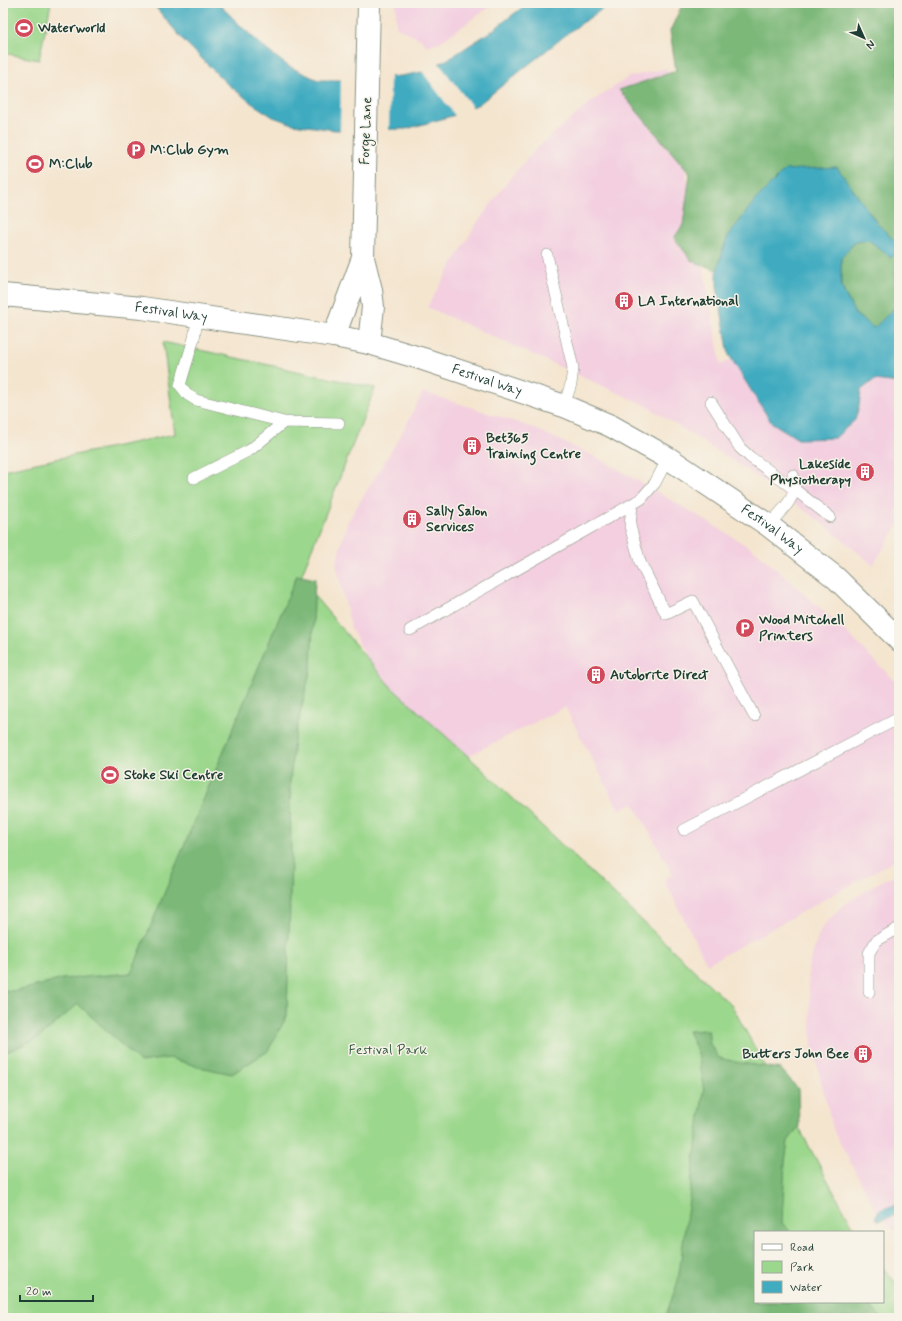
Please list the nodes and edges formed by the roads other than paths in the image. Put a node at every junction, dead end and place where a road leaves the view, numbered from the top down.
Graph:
1 (369, 3) edge
2 (546, 255) dead end
3 (363, 258) junction
4 (3, 295) edge
5 (198, 316) junction
6 (334, 336) junction
7 (369, 344) junction
8 (711, 402) dead end
9 (564, 406) junction
10 (284, 422) junction
11 (339, 423) dead end
12 (668, 458) junction
13 (792, 475) dead end
14 (194, 478) dead end
15 (794, 489) junction
16 (632, 505) junction
17 (830, 517) dead end
18 (768, 525) junction
19 (410, 630) dead end
20 (899, 640) edge
21 (754, 716) dead end
22 (899, 718) edge
23 (684, 830) dead end
24 (899, 928) edge
25 (869, 992) dead end

1 - 3 main road, Forge Lane
2 - 9 lane
3 - 6 main road, Forge Lane
3 - 7 main road, Forge Lane
4 - 5 main road, Festival Way
5 - 6 main road, Festival Way
5 - 10 lane
6 - 7 main road, Festival Way
7 - 9 main road, Festival Way
8 - 15 lane
9 - 12 main road, Festival Way
10 - 11 lane
10 - 14 lane
12 - 16 lane
12 - 18 main road, Festival Way
13 - 15 lane
15 - 17 lane
15 - 18 lane
16 - 19 lane
16 - 21 lane
18 - 20 main road, Festival Way
22 - 23 lane
24 - 25 lane

